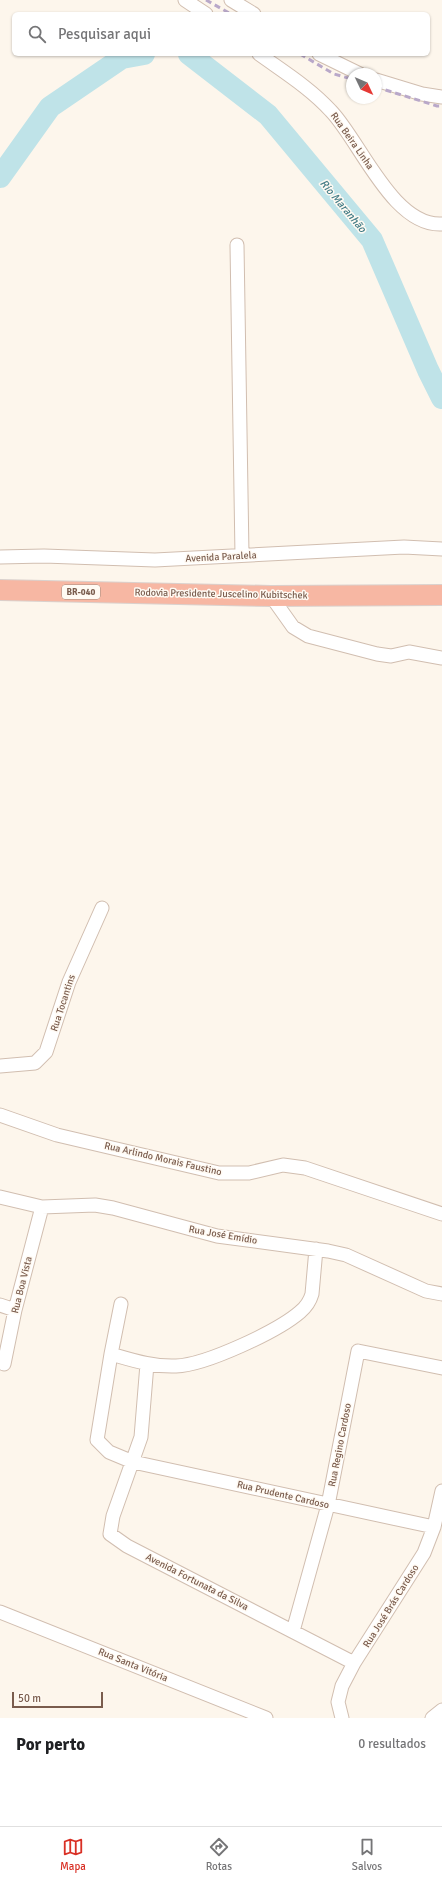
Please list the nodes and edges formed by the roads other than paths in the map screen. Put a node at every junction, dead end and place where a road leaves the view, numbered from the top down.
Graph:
1 (185, 0) edge
2 (231, 0) edge
3 (203, 12) edge
4 (251, 12) edge
5 (262, 56) edge
6 (323, 56) edge
7 (348, 68) edge
8 (382, 82) edge
9 (442, 97) edge
10 (442, 224) edge
11 (237, 245) dead end
12 (442, 549) edge
13 (242, 555) junction
14 (0, 557) edge
15 (0, 590) edge
16 (442, 595) edge
17 (271, 596) junction
18 (442, 658) edge
19 (102, 908) dead end
20 (0, 1066) edge
21 (0, 1115) edge
22 (0, 1197) edge
23 (42, 1208) junction
24 (442, 1214) edge
25 (316, 1249) junction
26 (442, 1294) edge
27 (121, 1304) dead end
28 (0, 1305) edge
29 (15, 1310) junction
30 (111, 1354) junction
31 (4, 1364) dead end
32 (147, 1364) junction
33 (442, 1368) edge
34 (133, 1462) junction
35 (442, 1491) edge
36 (328, 1505) junction
37 (440, 1508) edge
38 (434, 1527) junction
39 (0, 1612) edge
40 (293, 1631) junction
41 (354, 1663) junction
42 (442, 1710) edge
43 (266, 1718) edge
44 (342, 1718) edge
45 (432, 1718) edge

1 - 3 street
2 - 4 street
5 - 10 street, Rua Beira Linha
6 - 7 street
8 - 9 street
11 - 13 street
12 - 13 street, Avenida Paralela
13 - 14 street, Avenida Paralela
15 - 17 highway, Rodovia Presidente Juscelino Kubitschek / BR-040
16 - 17 highway, Rodovia Presidente Juscelino Kubitschek / BR-040
17 - 18 street
19 - 20 street, Rua Tocantins
21 - 24 street, Rua Arlindo Morais Faustino
22 - 23 street, Rua José Emídio
23 - 25 street, Rua José Emídio
23 - 29 street, Rua Boa Vista
25 - 26 street, Rua José Emídio
25 - 32 street
27 - 30 street
28 - 29 street
29 - 31 street, Rua Boa Vista
30 - 32 street
30 - 34 street, Rua Prudente Cardoso
32 - 34 street
33 - 36 street, Rua Regino Cardoso
34 - 36 street, Rua Prudente Cardoso
34 - 40 street, Avenida Fortunata da Silva
35 - 37 street, Rua José Brás Cardoso
36 - 38 street, Rua Prudente Cardoso
36 - 40 street, Rua Regino Cardoso
37 - 38 street, Rua José Brás Cardoso
38 - 41 street, Rua José Brás Cardoso
39 - 43 street, Rua Santa Vitória
40 - 41 street, Avenida Fortunata da Silva
41 - 44 street, Rua José Brás Cardoso
42 - 45 street

